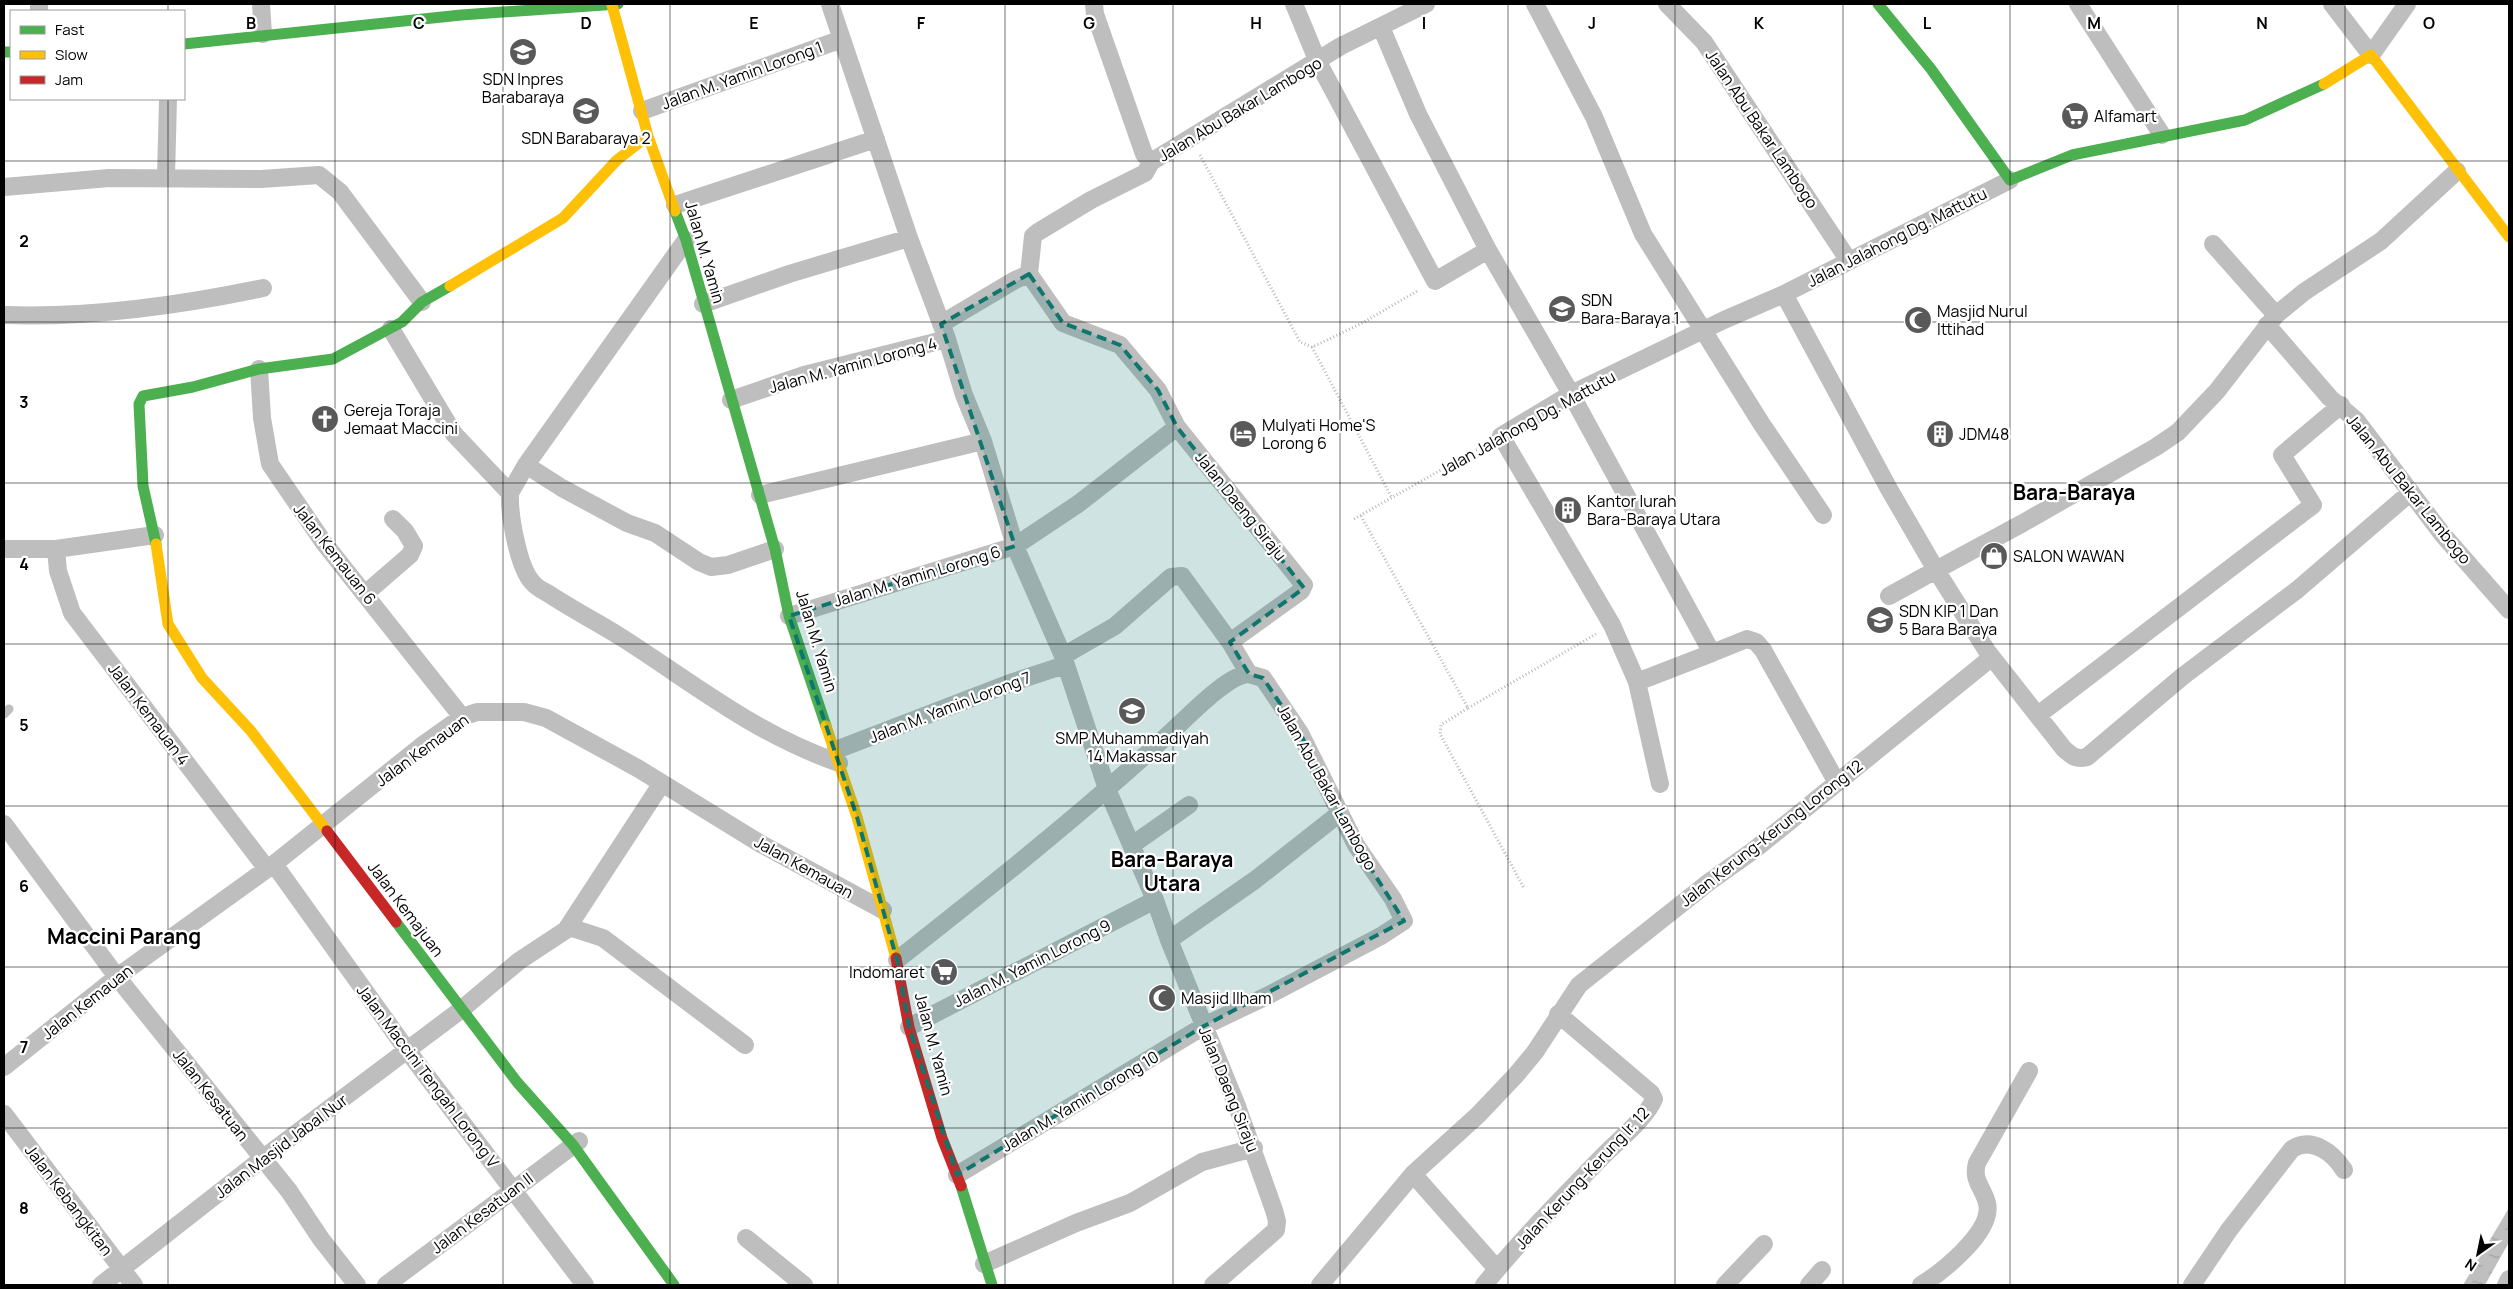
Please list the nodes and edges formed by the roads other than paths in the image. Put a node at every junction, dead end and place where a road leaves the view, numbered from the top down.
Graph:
1 (261, 4) edge
2 (614, 4) edge
3 (830, 4) edge
4 (1094, 4) edge
5 (1294, 4) edge
6 (1426, 4) edge
7 (1536, 4) edge
8 (1667, 4) edge
9 (1878, 4) edge
10 (2078, 4) edge
11 (2332, 4) edge
12 (2407, 4) edge
13 (1381, 27) junction
14 (263, 34) junction
15 (842, 40) junction
16 (185, 44) edge
17 (2371, 55) junction
18 (1318, 62) junction
19 (168, 100) edge
20 (642, 111) junction
21 (2162, 135) junction
22 (648, 136) junction
23 (876, 139) junction
24 (1151, 162) junction
25 (2457, 171) junction
26 (166, 177) junction
27 (2010, 180) junction
28 (4, 187) edge
29 (675, 205) junction
30 (2509, 237) edge
31 (909, 238) junction
32 (686, 240) junction
33 (2213, 244) dead end
34 (1488, 250) junction
35 (1849, 261) junction
36 (1029, 274) junction
37 (263, 288) dead end
38 (1784, 294) junction
39 (422, 302) junction
40 (703, 304) junction
41 (4, 315) edge
42 (2271, 320) junction
43 (391, 329) junction
44 (1705, 330) junction
45 (944, 332) junction
46 (259, 369) junction
47 (1571, 394) junction
48 (731, 400) junction
49 (2341, 405) junction
50 (1177, 427) junction
51 (983, 442) junction
52 (526, 465) junction
53 (2411, 492) junction
54 (510, 493) junction
55 (760, 495) junction
56 (1823, 514) dead end
57 (393, 519) dead end
58 (155, 535) junction
59 (1015, 546) junction
60 (56, 548) junction
61 (775, 548) junction
62 (4, 549) edge
63 (1936, 570) junction
64 (366, 593) junction
65 (1889, 596) dead end
66 (2509, 610) edge
67 (790, 616) junction
68 (1230, 642) junction
69 (1712, 653) junction
70 (1991, 658) junction
71 (1064, 661) junction
72 (1249, 674) junction
73 (1637, 682) junction
74 (2038, 716) junction
75 (462, 717) junction
76 (838, 757) junction
77 (1836, 781) junction
78 (662, 783) junction
79 (1660, 784) dead end
80 (1107, 789) junction
81 (1189, 806) dead end
82 (1340, 813) junction
83 (4, 824) edge
84 (321, 825) junction
85 (1132, 845) junction
86 (270, 866) junction
87 (1155, 900) junction
88 (883, 910) junction
89 (569, 927) junction
90 (1168, 940) junction
91 (898, 960) junction
92 (117, 977) junction
93 (462, 1009) junction
94 (1558, 1014) junction
95 (1204, 1026) junction
96 (909, 1027) junction
97 (745, 1045) dead end
98 (407, 1050) junction
99 (4, 1067) edge
100 (2029, 1071) dead end
101 (4, 1114) edge
102 (576, 1143) junction
103 (1254, 1148) junction
104 (262, 1159) junction
105 (2344, 1170) dead end
106 (1413, 1174) junction
107 (957, 1175) junction
108 (513, 1190) junction
109 (746, 1238) dead end
110 (1764, 1244) dead end
111 (984, 1264) junction
112 (122, 1269) junction
113 (1497, 1269) junction
114 (1822, 1270) dead end
115 (2509, 1280) edge
116 (101, 1285) edge
117 (134, 1285) edge
118 (357, 1285) edge
119 (386, 1285) edge
120 (585, 1285) edge
121 (674, 1285) edge
122 (804, 1285) edge
123 (992, 1285) edge
124 (1213, 1285) edge
125 (1320, 1285) edge
126 (1484, 1285) edge
127 (1725, 1285) edge
128 (1808, 1285) edge
129 (1921, 1285) edge
130 (2192, 1285) edge
131 (2506, 1285) edge

1 - 14 street
2 - 14 street
2 - 20 street, Jalan M. Yamin
3 - 15 street, Jalan Daeng Siraju
4 - 24 street, Jalan Abu Bakar Lambogo
5 - 18 street
6 - 13 street, Jalan Abu Bakar Lambogo
7 - 44 street
8 - 35 street, Jalan Abu Bakar Lambogo
9 - 27 street
10 - 21 street
11 - 17 street
12 - 17 street
13 - 18 street, Jalan Abu Bakar Lambogo
13 - 34 street
14 - 16 street
15 - 20 street, Jalan M. Yamin Lorong 1
15 - 23 street, Jalan Daeng Siraju
17 - 21 street
17 - 25 street
18 - 24 street, Jalan Abu Bakar Lambogo
18 - 34 street
19 - 26 street
20 - 22 street, Jalan M. Yamin
21 - 27 street
22 - 29 street, Jalan M. Yamin
22 - 39 street
23 - 29 street
23 - 31 street, Jalan Daeng Siraju
24 - 36 street
25 - 30 street
25 - 42 street
26 - 28 street
26 - 39 street
27 - 35 street, Jalan Jalahong Dg. Mattutu
29 - 32 street, Jalan M. Yamin
31 - 40 street
31 - 45 street, Jalan Daeng Siraju
32 - 40 street, Jalan M. Yamin
32 - 52 street
33 - 42 street, Jalan Abu Bakar Lambogo
34 - 47 street
35 - 38 street, Jalan Jalahong Dg. Mattutu
36 - 45 street
36 - 50 street
37 - 41 street
38 - 44 street, Jalan Jalahong Dg. Mattutu
38 - 63 street
39 - 43 street
40 - 48 street, Jalan M. Yamin
42 - 49 street, Jalan Abu Bakar Lambogo
42 - 63 street
43 - 46 street
43 - 54 street
44 - 47 street, Jalan Jalahong Dg. Mattutu
44 - 56 street
45 - 48 street, Jalan M. Yamin Lorong 4
45 - 51 street, Jalan Daeng Siraju
46 - 58 street, Jalan Kemajuan
46 - 64 street, Jalan Kemauan 6
47 - 69 street
47 - 73 street, Jalan Jalahong Dg. Mattutu
48 - 55 street, Jalan M. Yamin
49 - 53 street, Jalan Abu Bakar Lambogo
49 - 74 street
50 - 59 street
50 - 68 street, Jalan Daeng Siraju
51 - 55 street
51 - 59 street, Jalan Daeng Siraju
52 - 54 street
52 - 61 street
53 - 66 street, Jalan Abu Bakar Lambogo
53 - 74 street
54 - 76 street
55 - 61 street, Jalan M. Yamin
57 - 64 street
58 - 60 street
58 - 84 street, Jalan Kemajuan
59 - 67 street, Jalan M. Yamin Lorong 6
59 - 71 street, Jalan Daeng Siraju
60 - 62 street
60 - 86 street, Jalan Kemauan 4
61 - 67 street, Jalan M. Yamin
63 - 65 street
63 - 70 street
64 - 75 street, Jalan Kemauan 6
67 - 76 street, Jalan M. Yamin
68 - 71 street, Jalan M. Yamin Lorong 7
68 - 72 street
69 - 73 street
69 - 77 street
70 - 74 street
70 - 77 street, Jalan Kerung-Kerung Lorong 12
71 - 76 street, Jalan M. Yamin Lorong 7
71 - 80 street, Jalan Daeng Siraju
72 - 80 street
72 - 82 street, Jalan Abu Bakar Lambogo
73 - 79 street
75 - 78 street, Jalan Kemauan
75 - 84 street, Jalan Kemauan
76 - 88 street, Jalan M. Yamin
77 - 94 street, Jalan Kerung-Kerung Lorong 12
78 - 88 street, Jalan Kemauan
78 - 89 street
80 - 85 street, Jalan Daeng Siraju
80 - 91 street
81 - 85 street
82 - 90 street
82 - 95 street, Jalan Abu Bakar Lambogo
83 - 92 street, Jalan Kesatuan
84 - 86 street, Jalan Kemauan
84 - 93 street, Jalan Kemajuan
85 - 87 street, Jalan Daeng Siraju
86 - 92 street, Jalan Kemauan
86 - 98 street, Jalan Maccini Tengah Lorong V
87 - 90 street, Jalan Daeng Siraju
87 - 96 street, Jalan M. Yamin Lorong 9
88 - 91 street, Jalan M. Yamin
89 - 93 street, Jalan Masjid Jabal Nur
89 - 97 street
90 - 95 street, Jalan Daeng Siraju
91 - 96 street, Jalan M. Yamin
92 - 99 street, Jalan Kemauan
92 - 104 street, Jalan Kesatuan
93 - 98 street, Jalan Masjid Jabal Nur
93 - 102 street, Jalan Kemajuan
94 - 106 street, Jalan Kerung-Kerung Lorong 12
94 - 113 street, Jalan Kerung-Kerung lr. 12
95 - 103 street, Jalan Daeng Siraju
95 - 107 street, Jalan M. Yamin Lorong 10
96 - 107 street, Jalan M. Yamin
98 - 104 street, Jalan Masjid Jabal Nur
98 - 108 street, Jalan Maccini Tengah Lorong V
100 - 129 street
101 - 112 street, Jalan Kebangkitan
102 - 108 street, Jalan Kesatuan II
102 - 121 street, Jalan Kemajuan
103 - 111 street
103 - 124 street, Jalan Daeng Siraju
104 - 112 street, Jalan Masjid Jabal Nur
104 - 118 street, Jalan Kesatuan
105 - 130 street
106 - 113 street
106 - 125 street, Jalan Kerung-Kerung Lorong 12
107 - 111 street, Jalan M. Yamin
108 - 119 street, Jalan Kesatuan II
108 - 120 street, Jalan Maccini Tengah Lorong V
109 - 122 street
110 - 127 street
111 - 123 street, Jalan M. Yamin
112 - 116 street, Jalan Masjid Jabal Nur
112 - 117 street, Jalan Kebangkitan
113 - 126 street, Jalan Kerung-Kerung lr. 12
114 - 128 street
115 - 131 street

